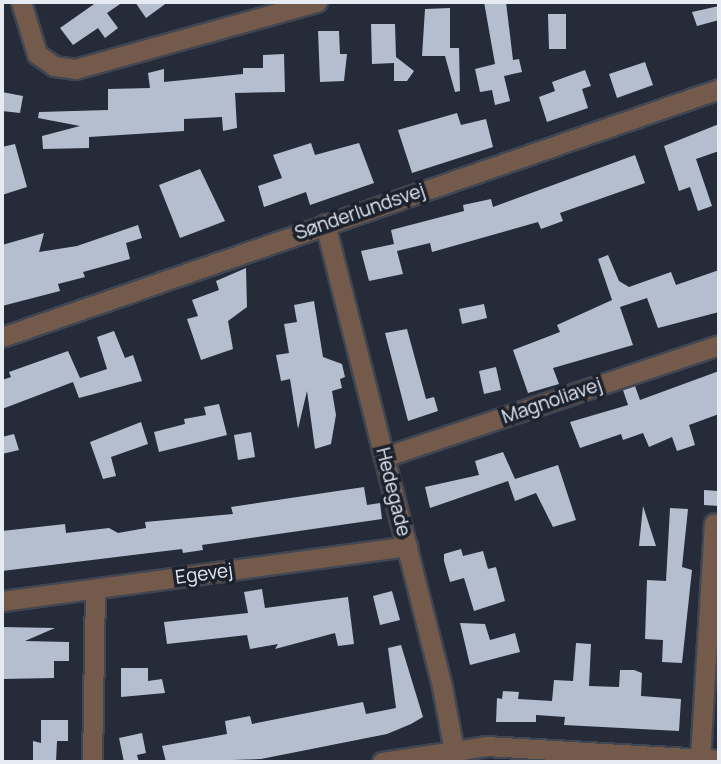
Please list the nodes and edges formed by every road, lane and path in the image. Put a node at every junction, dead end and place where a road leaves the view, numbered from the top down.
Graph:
1 (21, 2) edge
2 (317, 2) edge
3 (719, 89) edge
4 (325, 224) junction
5 (2, 337) edge
6 (719, 345) edge
7 (384, 457) junction
8 (714, 523) dead end
9 (407, 546) junction
10 (95, 590) junction
11 (2, 601) edge
12 (455, 755) edge
13 (710, 759) edge
14 (92, 762) edge
15 (382, 762) edge

1 - 2 street
3 - 4 street, Sønderlundsvej
4 - 5 street, Sønderlundsvej
4 - 7 street, Hedegade
6 - 7 street, Magnoliavej
7 - 9 street, Hedegade
8 - 13 street
9 - 10 street, Egevej
9 - 12 street, Hedegade
10 - 11 street, Egevej
10 - 14 street
12 - 13 street
12 - 15 street

